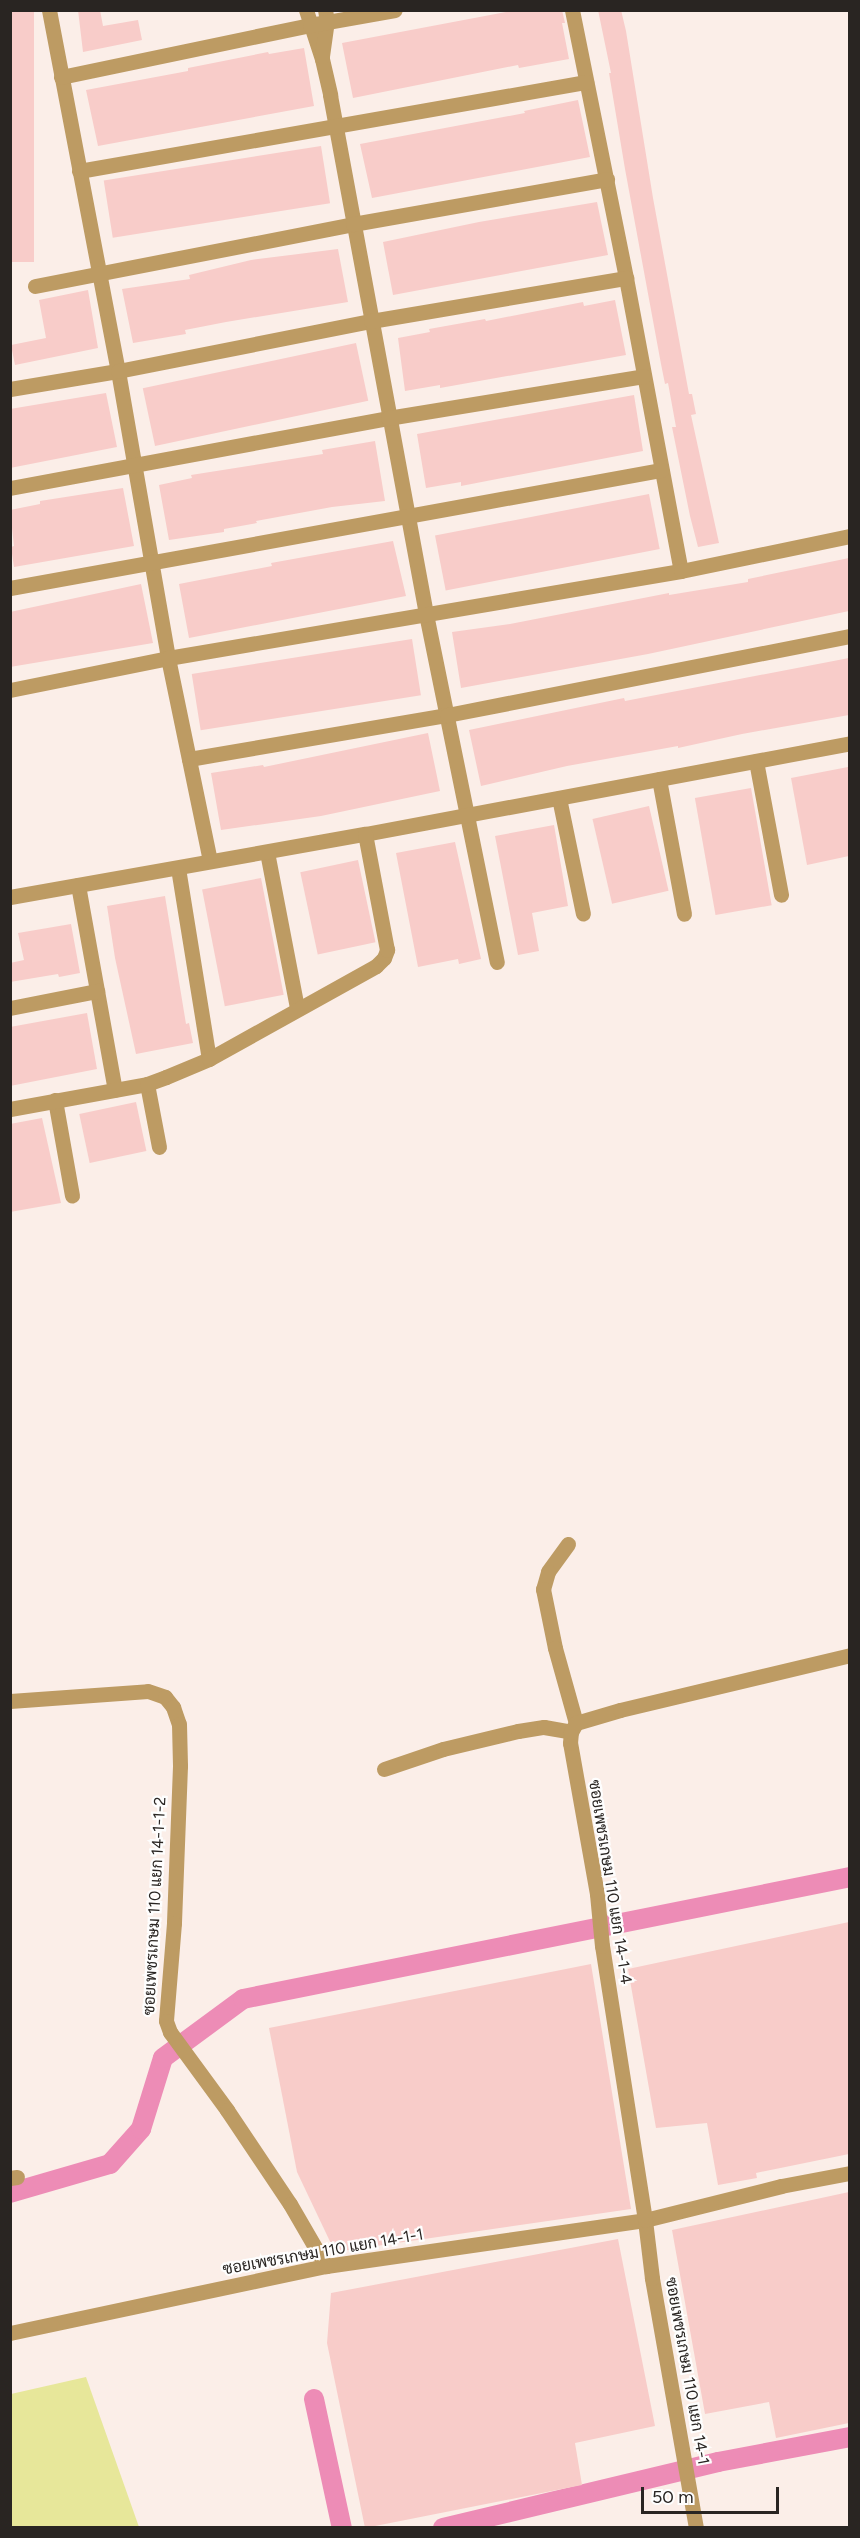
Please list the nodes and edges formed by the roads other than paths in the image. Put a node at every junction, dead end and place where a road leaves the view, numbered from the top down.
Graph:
1 (49, 10) edge
2 (395, 10) edge
3 (573, 10) edge
4 (326, 16) edge
5 (308, 18) edge
6 (322, 59) junction
7 (61, 77) junction
8 (586, 82) junction
9 (334, 126) junction
10 (79, 171) junction
11 (607, 179) junction
12 (352, 224) junction
13 (100, 272) junction
14 (626, 278) junction
15 (35, 286) dead end
16 (371, 321) junction
17 (118, 371) junction
18 (644, 376) junction
19 (10, 389) edge
20 (388, 418) junction
21 (133, 464) junction
22 (661, 470) junction
23 (10, 488) edge
24 (408, 516) junction
25 (849, 536) edge
26 (152, 561) junction
27 (681, 571) junction
28 (10, 588) edge
29 (426, 614) junction
30 (849, 636) edge
31 (168, 658) junction
32 (10, 690) edge
33 (447, 715) junction
34 (849, 743) edge
35 (189, 759) junction
36 (756, 761) junction
37 (659, 780) junction
38 (559, 798) junction
39 (466, 815) junction
40 (365, 834) junction
41 (267, 852) junction
42 (210, 861) junction
43 (178, 868) junction
44 (78, 885) junction
45 (781, 895) dead end
46 (10, 897) edge
47 (583, 914) dead end
48 (684, 914) dead end
49 (497, 962) dead end
50 (97, 992) junction
51 (10, 1008) edge
52 (297, 1008) junction
53 (209, 1059) junction
54 (147, 1084) junction
55 (115, 1090) junction
56 (55, 1100) junction
57 (10, 1109) edge
58 (159, 1147) dead end
59 (72, 1195) dead end
60 (568, 1544) dead end
61 (849, 1655) edge
62 (10, 1701) edge
63 (574, 1728) junction
64 (384, 1769) dead end
65 (849, 2173) edge
66 (645, 2220) junction
67 (326, 2266) junction
68 (10, 2333) edge
69 (696, 2528) edge

1 - 7 street
2 - 4 street
3 - 8 street
4 - 5 street
4 - 6 street
5 - 6 street
5 - 7 street
6 - 9 street
7 - 10 street
8 - 9 street
8 - 11 street
9 - 10 street
9 - 12 street
10 - 13 street
11 - 12 street
11 - 14 street
12 - 13 street
12 - 16 street
13 - 15 street
13 - 17 street
14 - 16 street
14 - 18 street
16 - 17 street
16 - 20 street
17 - 19 street
17 - 21 street
18 - 20 street
18 - 22 street
20 - 21 street
20 - 24 street
21 - 23 street
21 - 26 street
22 - 24 street
22 - 27 street
24 - 26 street
24 - 29 street
25 - 27 street
26 - 28 street
26 - 31 street
27 - 29 street
29 - 31 street
29 - 33 street
30 - 33 street
31 - 32 street
31 - 35 street
33 - 35 street
33 - 39 street
34 - 36 street
35 - 42 street
36 - 37 street
36 - 45 street
37 - 38 street
37 - 48 street
38 - 39 street
38 - 47 street
39 - 40 street
39 - 49 street
40 - 41 street
40 - 52 street
41 - 42 street
41 - 52 street
42 - 43 street
43 - 44 street
43 - 53 street
44 - 46 street
44 - 50 street
50 - 51 street
50 - 55 street
52 - 53 street
53 - 54 street
54 - 55 street
54 - 58 street
55 - 56 street
56 - 57 street
56 - 59 street
60 - 63 street, ซอยเพชรเกษม 110 แยก 14-1-4
61 - 63 street
62 - 67 street, ซอยเพชรเกษม 110 แยก 14-1-1-2
63 - 64 street
63 - 66 street, ซอยเพชรเกษม 110 แยก 14-1-4
65 - 66 street, ซอยเพชรเกษม 110 แยก 14-1-1
66 - 67 street, ซอยเพชรเกษม 110 แยก 14-1-1
66 - 69 street, ซอยเพชรเกษม 110 แยก 14-1
67 - 68 street, ซอยเพชรเกษม 110 แยก 14-1-1

